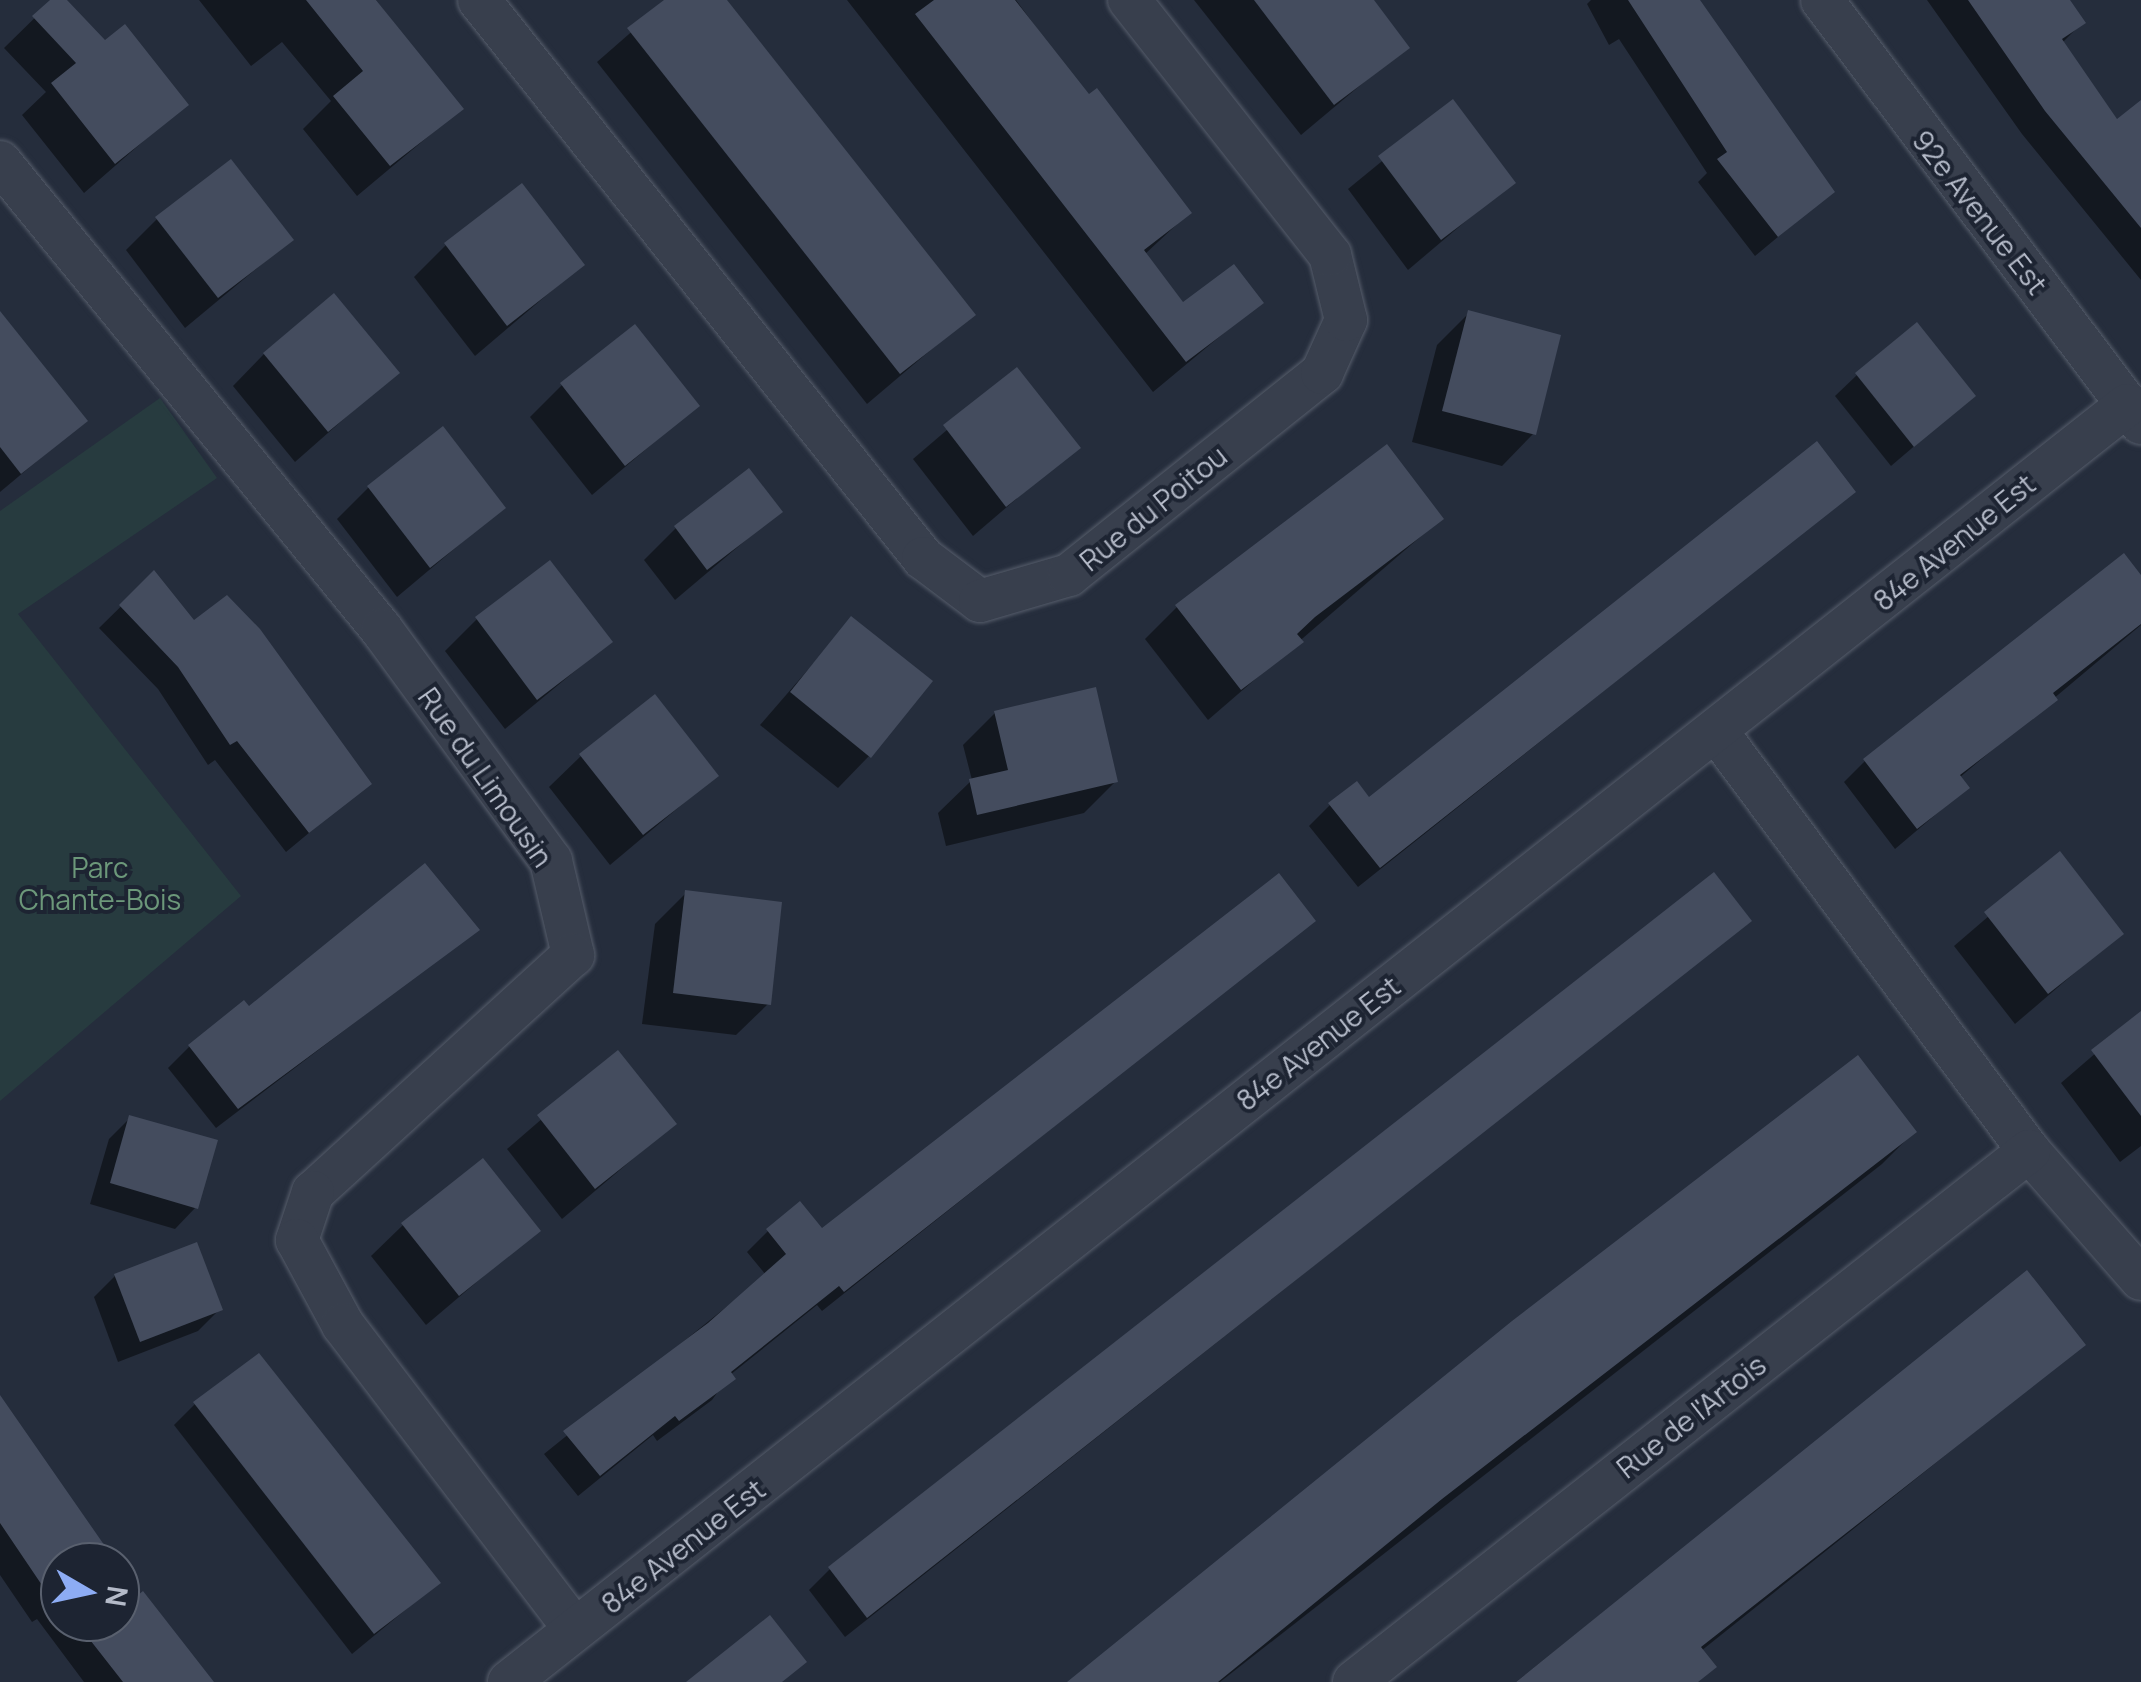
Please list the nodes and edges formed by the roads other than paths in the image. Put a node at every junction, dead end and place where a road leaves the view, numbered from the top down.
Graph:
1 (1129, 0) edge
2 (1822, 0) edge
3 (492, 5) edge
4 (0, 162) edge
5 (2134, 414) edge
6 (1717, 732) junction
7 (2029, 1150) junction
8 (2141, 1279) edge
9 (575, 1630) junction
10 (510, 1682) edge
11 (1354, 1682) edge

1 - 3 street, Rue du Poitou
2 - 5 street, 92e Avenue Est
4 - 9 street, Rue du Limousin
5 - 6 street, 84e Avenue Est
6 - 7 street
6 - 9 street, 84e Avenue Est
7 - 8 street
7 - 11 street, Rue de l'Artois
9 - 10 street, 84e Avenue Est

